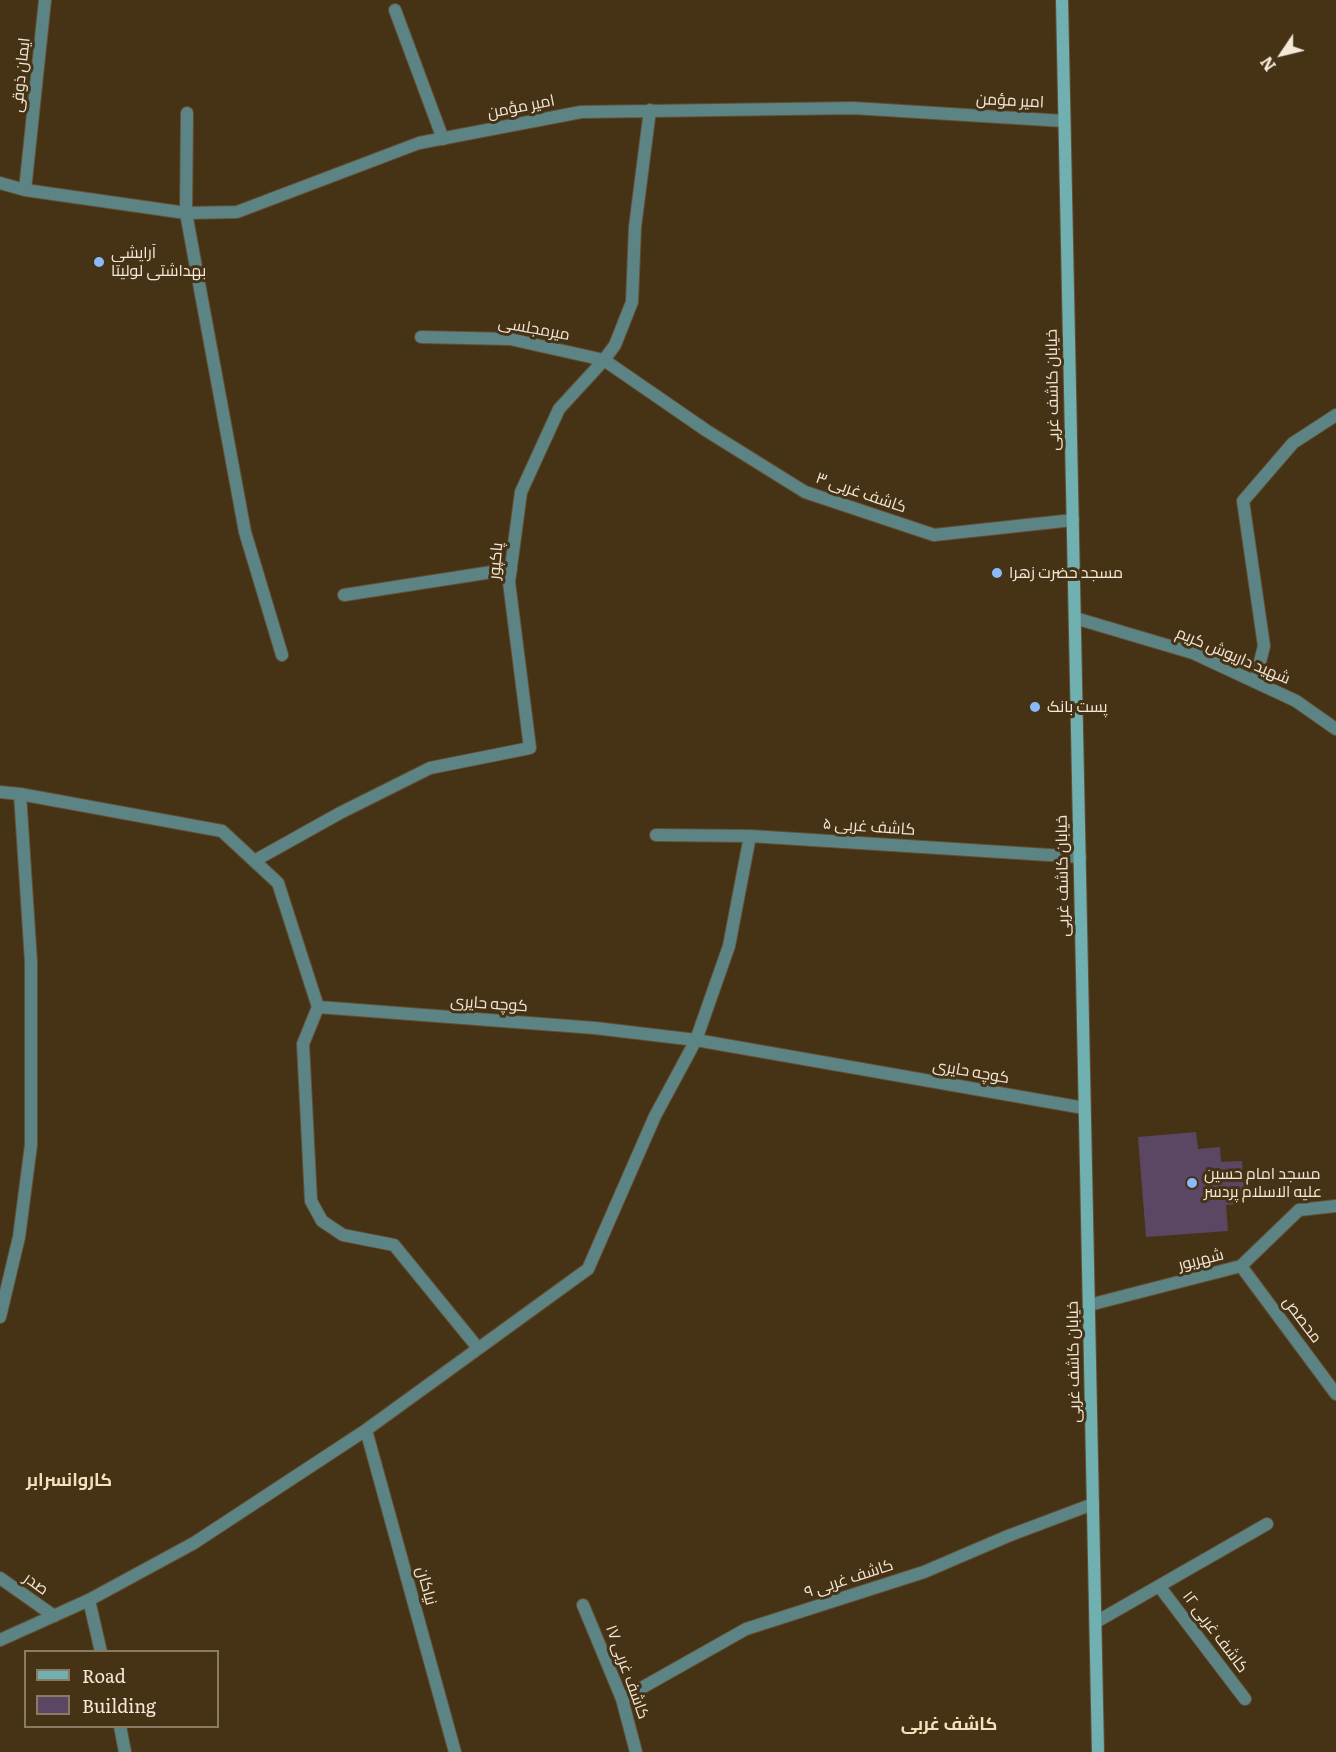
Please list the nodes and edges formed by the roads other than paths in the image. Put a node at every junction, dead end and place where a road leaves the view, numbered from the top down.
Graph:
1 (45, 0) edge
2 (1062, 0) edge
3 (395, 10) dead end
4 (650, 110) junction
5 (187, 113) dead end
6 (1064, 121) junction
7 (443, 139) junction
8 (0, 183) edge
9 (25, 190) junction
10 (186, 213) junction
11 (421, 336) dead end
12 (604, 360) junction
13 (1336, 415) edge
14 (1073, 520) junction
15 (511, 569) junction
16 (344, 595) dead end
17 (1075, 618) junction
18 (282, 655) dead end
19 (1255, 682) junction
20 (1336, 729) edge
21 (0, 792) edge
22 (20, 794) junction
23 (656, 835) dead end
24 (750, 836) junction
25 (1080, 857) junction
26 (255, 861) junction
27 (318, 1007) junction
28 (696, 1040) junction
29 (1084, 1108) junction
30 (1336, 1206) edge
31 (1241, 1266) junction
32 (1089, 1305) junction
33 (0, 1317) edge
34 (478, 1348) junction
35 (1336, 1394) edge
36 (366, 1430) junction
37 (1093, 1504) junction
38 (1267, 1524) dead end
39 (0, 1578) edge
40 (1159, 1586) junction
41 (89, 1600) junction
42 (583, 1605) dead end
43 (54, 1616) junction
44 (1096, 1622) junction
45 (0, 1640) edge
46 (101, 1650) edge
47 (622, 1699) junction
48 (1245, 1699) dead end
49 (120, 1728) edge
50 (125, 1752) edge
51 (454, 1752) edge
52 (636, 1752) edge
53 (1098, 1752) edge

1 - 9 street, ایمان ذوقی
2 - 6 main road, خیابان کاشف غربی
3 - 7 street
4 - 6 street, امیر مؤمن
4 - 7 street, امیر مؤمن
4 - 12 street, پاکپور
5 - 10 street
6 - 14 main road, خیابان کاشف غربی
7 - 10 street, امیر مؤمن
8 - 9 street, امیر مؤمن
9 - 10 street, امیر مؤمن
10 - 18 street
11 - 12 street, میرمجلسی
12 - 14 street, کاشف غربی ۳
12 - 15 street, پاکپور
13 - 19 street
14 - 17 main road, خیابان کاشف غربی
15 - 16 street
15 - 26 street, پاکپور
17 - 19 street, شهید داریوش کریم
17 - 25 main road, خیابان کاشف غربی
19 - 20 street, شهید داریوش کریم
21 - 22 street
22 - 26 street
22 - 33 street
23 - 24 street, کاشف غربی ۵
24 - 25 street, کاشف غربی ۵
24 - 28 street
25 - 29 main road, خیابان کاشف غربی
26 - 27 street
27 - 28 street, کوچه حایری
27 - 34 street
28 - 29 street, کوچه حایری
28 - 34 street
29 - 32 main road, خیابان کاشف غربی
30 - 31 street, شهریور
31 - 32 street, شهریور
31 - 35 street, محصص
32 - 37 main road, خیابان کاشف غربی
34 - 36 street
36 - 41 street
36 - 51 street, نیاکان
37 - 44 main road, خیابان کاشف غربی
37 - 47 street, کاشف غربی ۹
38 - 40 street, کاشف غربی ۱۲
39 - 43 street, صدر
40 - 44 street, کاشف غربی ۱۲
40 - 48 street, کاشف غربی ۱۲
41 - 43 street
41 - 46 street
42 - 47 street, کاشف غربی ۱۷
43 - 45 street
44 - 53 main road, خیابان کاشف غربی
47 - 52 street, کاشف غربی ۱۷
49 - 50 street

